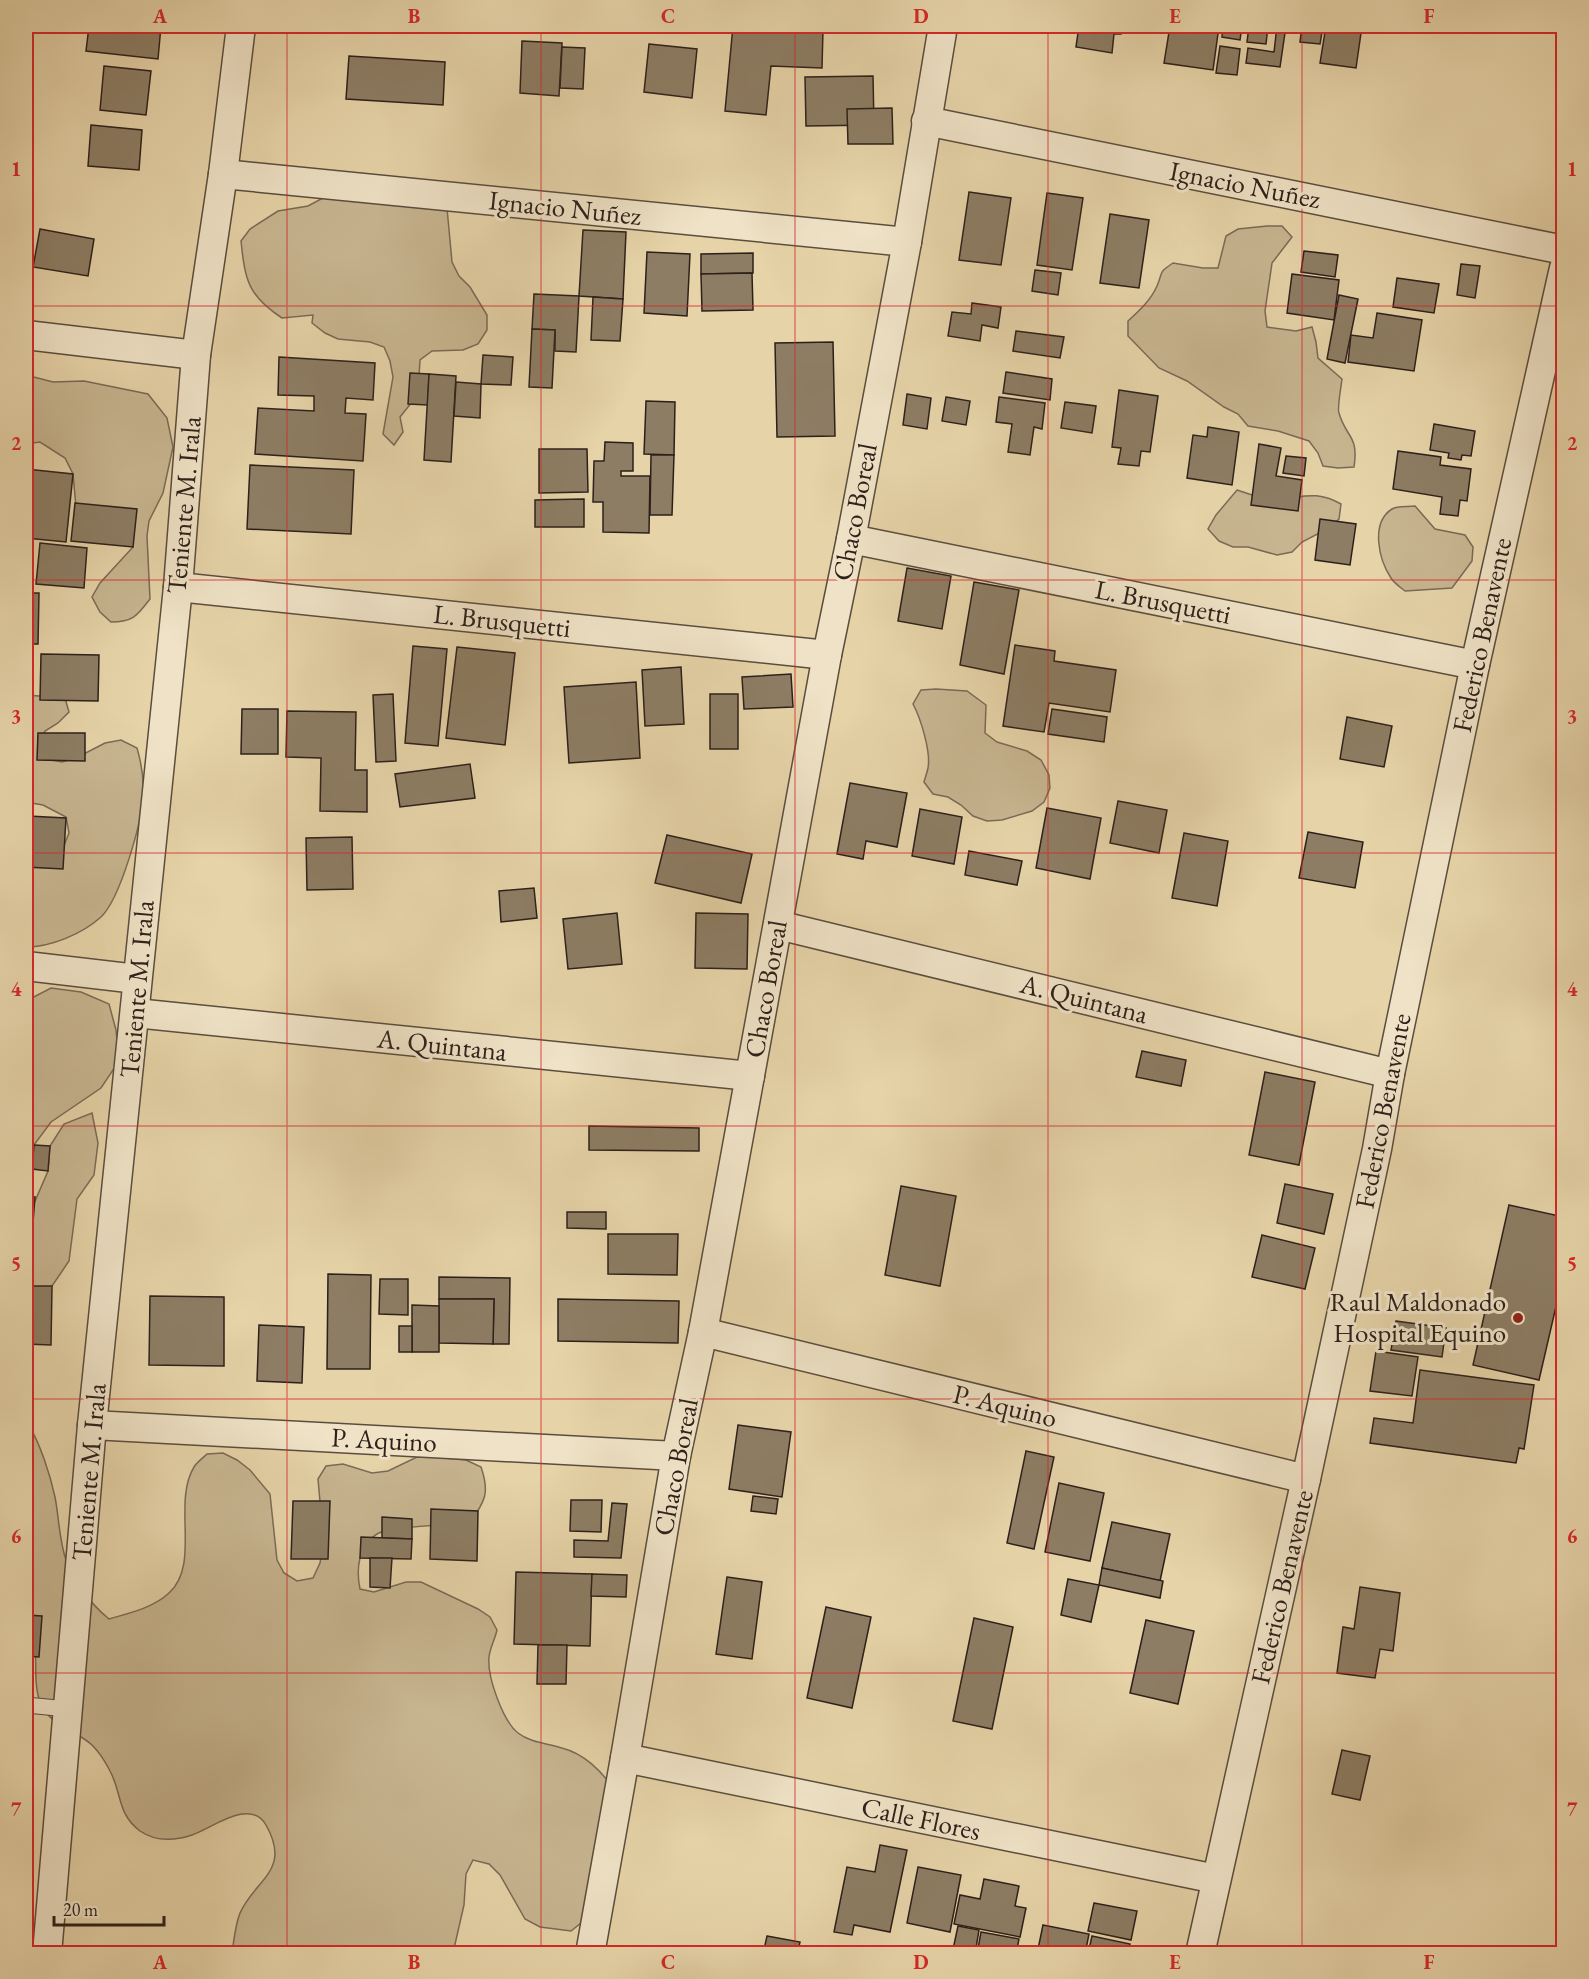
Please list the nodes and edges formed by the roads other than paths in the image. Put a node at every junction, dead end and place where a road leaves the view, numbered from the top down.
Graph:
1 (241, 26) edge
2 (943, 26) edge
3 (926, 121) junction
4 (223, 174) junction
5 (906, 242) junction
6 (1563, 250) edge
7 (1563, 268) edge
8 (26, 335) edge
9 (196, 355) junction
10 (851, 539) junction
11 (178, 587) junction
12 (827, 655) junction
13 (1475, 664) junction
14 (778, 925) junction
15 (26, 966) edge
16 (137, 979) junction
17 (135, 1013) junction
18 (1390, 1074) junction
19 (750, 1076) junction
20 (703, 1332) junction
21 (92, 1425) junction
22 (676, 1456) junction
23 (1306, 1479) junction
24 (26, 1705) edge
25 (68, 1709) junction
26 (625, 1758) junction
27 (1216, 1879) junction
28 (47, 1953) edge
29 (590, 1953) edge
30 (1200, 1953) edge

1 - 4 street, Teniente M. Irala
2 - 3 street, Chaco Boreal
3 - 5 street, Chaco Boreal
3 - 6 street, Ignacio Nuñez
4 - 5 street, Ignacio Nuñez
4 - 9 street, Teniente M. Irala
5 - 10 street, Chaco Boreal
7 - 13 street, Federico Benavente
8 - 9 street
9 - 11 street, Teniente M. Irala
10 - 12 street, Chaco Boreal
10 - 13 street, L. Brusquetti
11 - 12 street, L. Brusquetti
11 - 16 street, Teniente M. Irala
12 - 14 street, Chaco Boreal
13 - 18 street, Federico Benavente
14 - 18 street, A. Quintana
14 - 19 street, Chaco Boreal
15 - 16 street
16 - 17 street, Teniente M. Irala
17 - 19 street, A. Quintana
17 - 21 street, Teniente M. Irala
18 - 23 street, Federico Benavente
19 - 20 street, Chaco Boreal
20 - 22 street, Chaco Boreal
20 - 23 street, P. Aquino
21 - 22 street, P. Aquino
21 - 25 street, Teniente M. Irala
22 - 26 street, Chaco Boreal
23 - 27 street, Federico Benavente
24 - 25 lane
25 - 28 street, Teniente M. Irala
26 - 27 street, Calle Flores
26 - 29 street, Chaco Boreal
27 - 30 street, Federico Benavente

